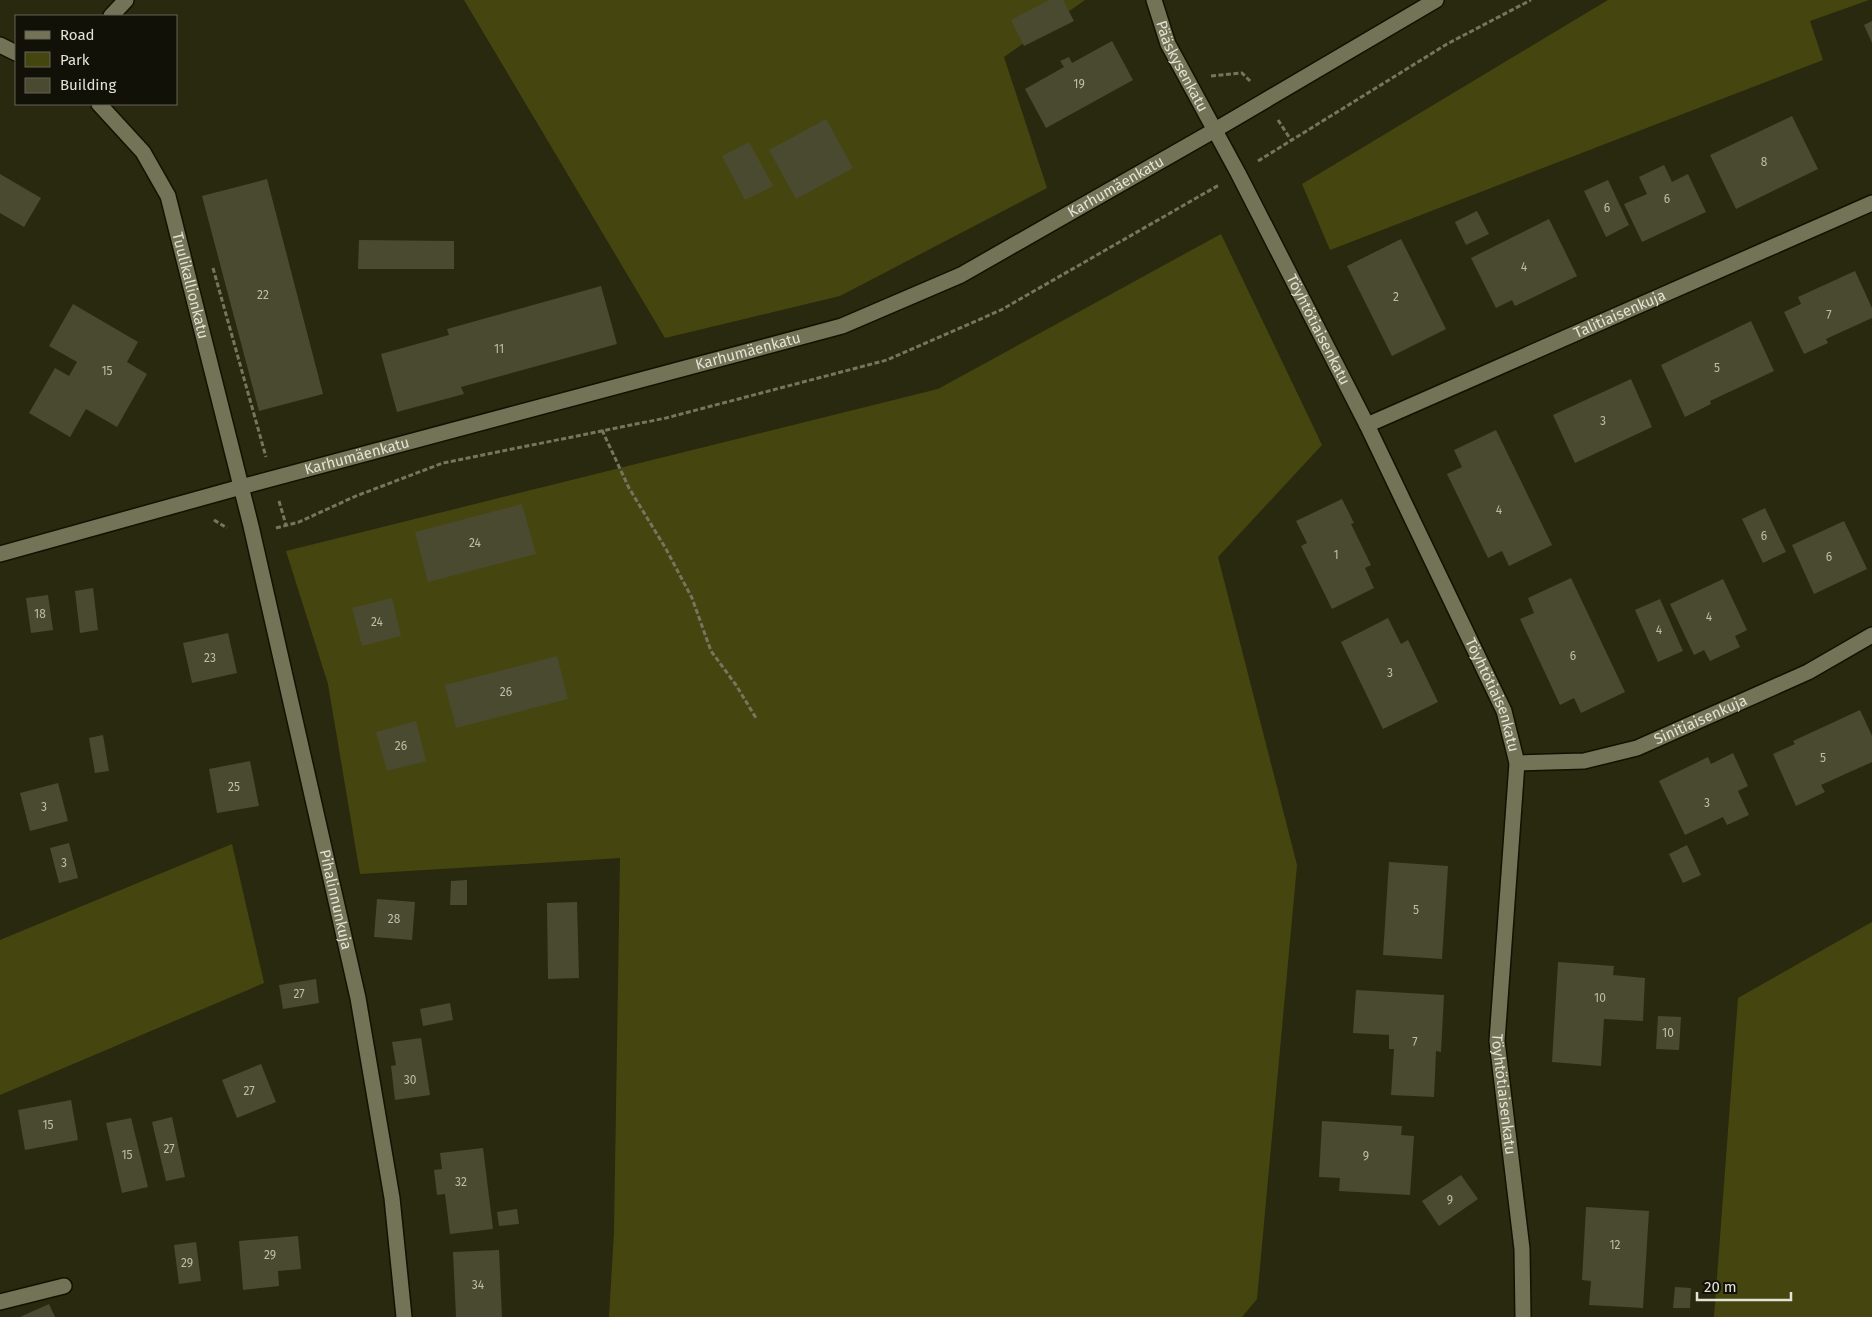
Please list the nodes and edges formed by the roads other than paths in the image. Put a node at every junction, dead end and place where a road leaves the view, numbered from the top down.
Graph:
1 (126, 0) edge
2 (1154, 0) edge
3 (1436, 0) edge
4 (112, 15) edge
5 (0, 45) edge
6 (15, 52) edge
7 (100, 105) edge
8 (1215, 130) junction
9 (1872, 203) edge
10 (1367, 425) junction
11 (241, 487) junction
12 (0, 554) edge
13 (1872, 635) edge
14 (1517, 763) junction
15 (64, 1286) dead end
16 (0, 1302) edge
17 (404, 1317) edge
18 (1523, 1317) edge

1 - 4 street
2 - 8 street, Pääskysenkatu
3 - 8 street, Karhumäenkatu
5 - 6 street
7 - 11 street, Tuulikallionkatu
8 - 10 street, Töyhtötiaisenkatu
8 - 11 street, Karhumäenkatu
9 - 10 street, Talitiaisenkuja
10 - 14 street, Töyhtötiaisenkatu
11 - 12 street, Karhumäenkatu
11 - 17 street, Pihalinnunkuja
13 - 14 street, Sinitiaisenkuja
14 - 18 street, Töyhtötiaisenkatu
15 - 16 street

